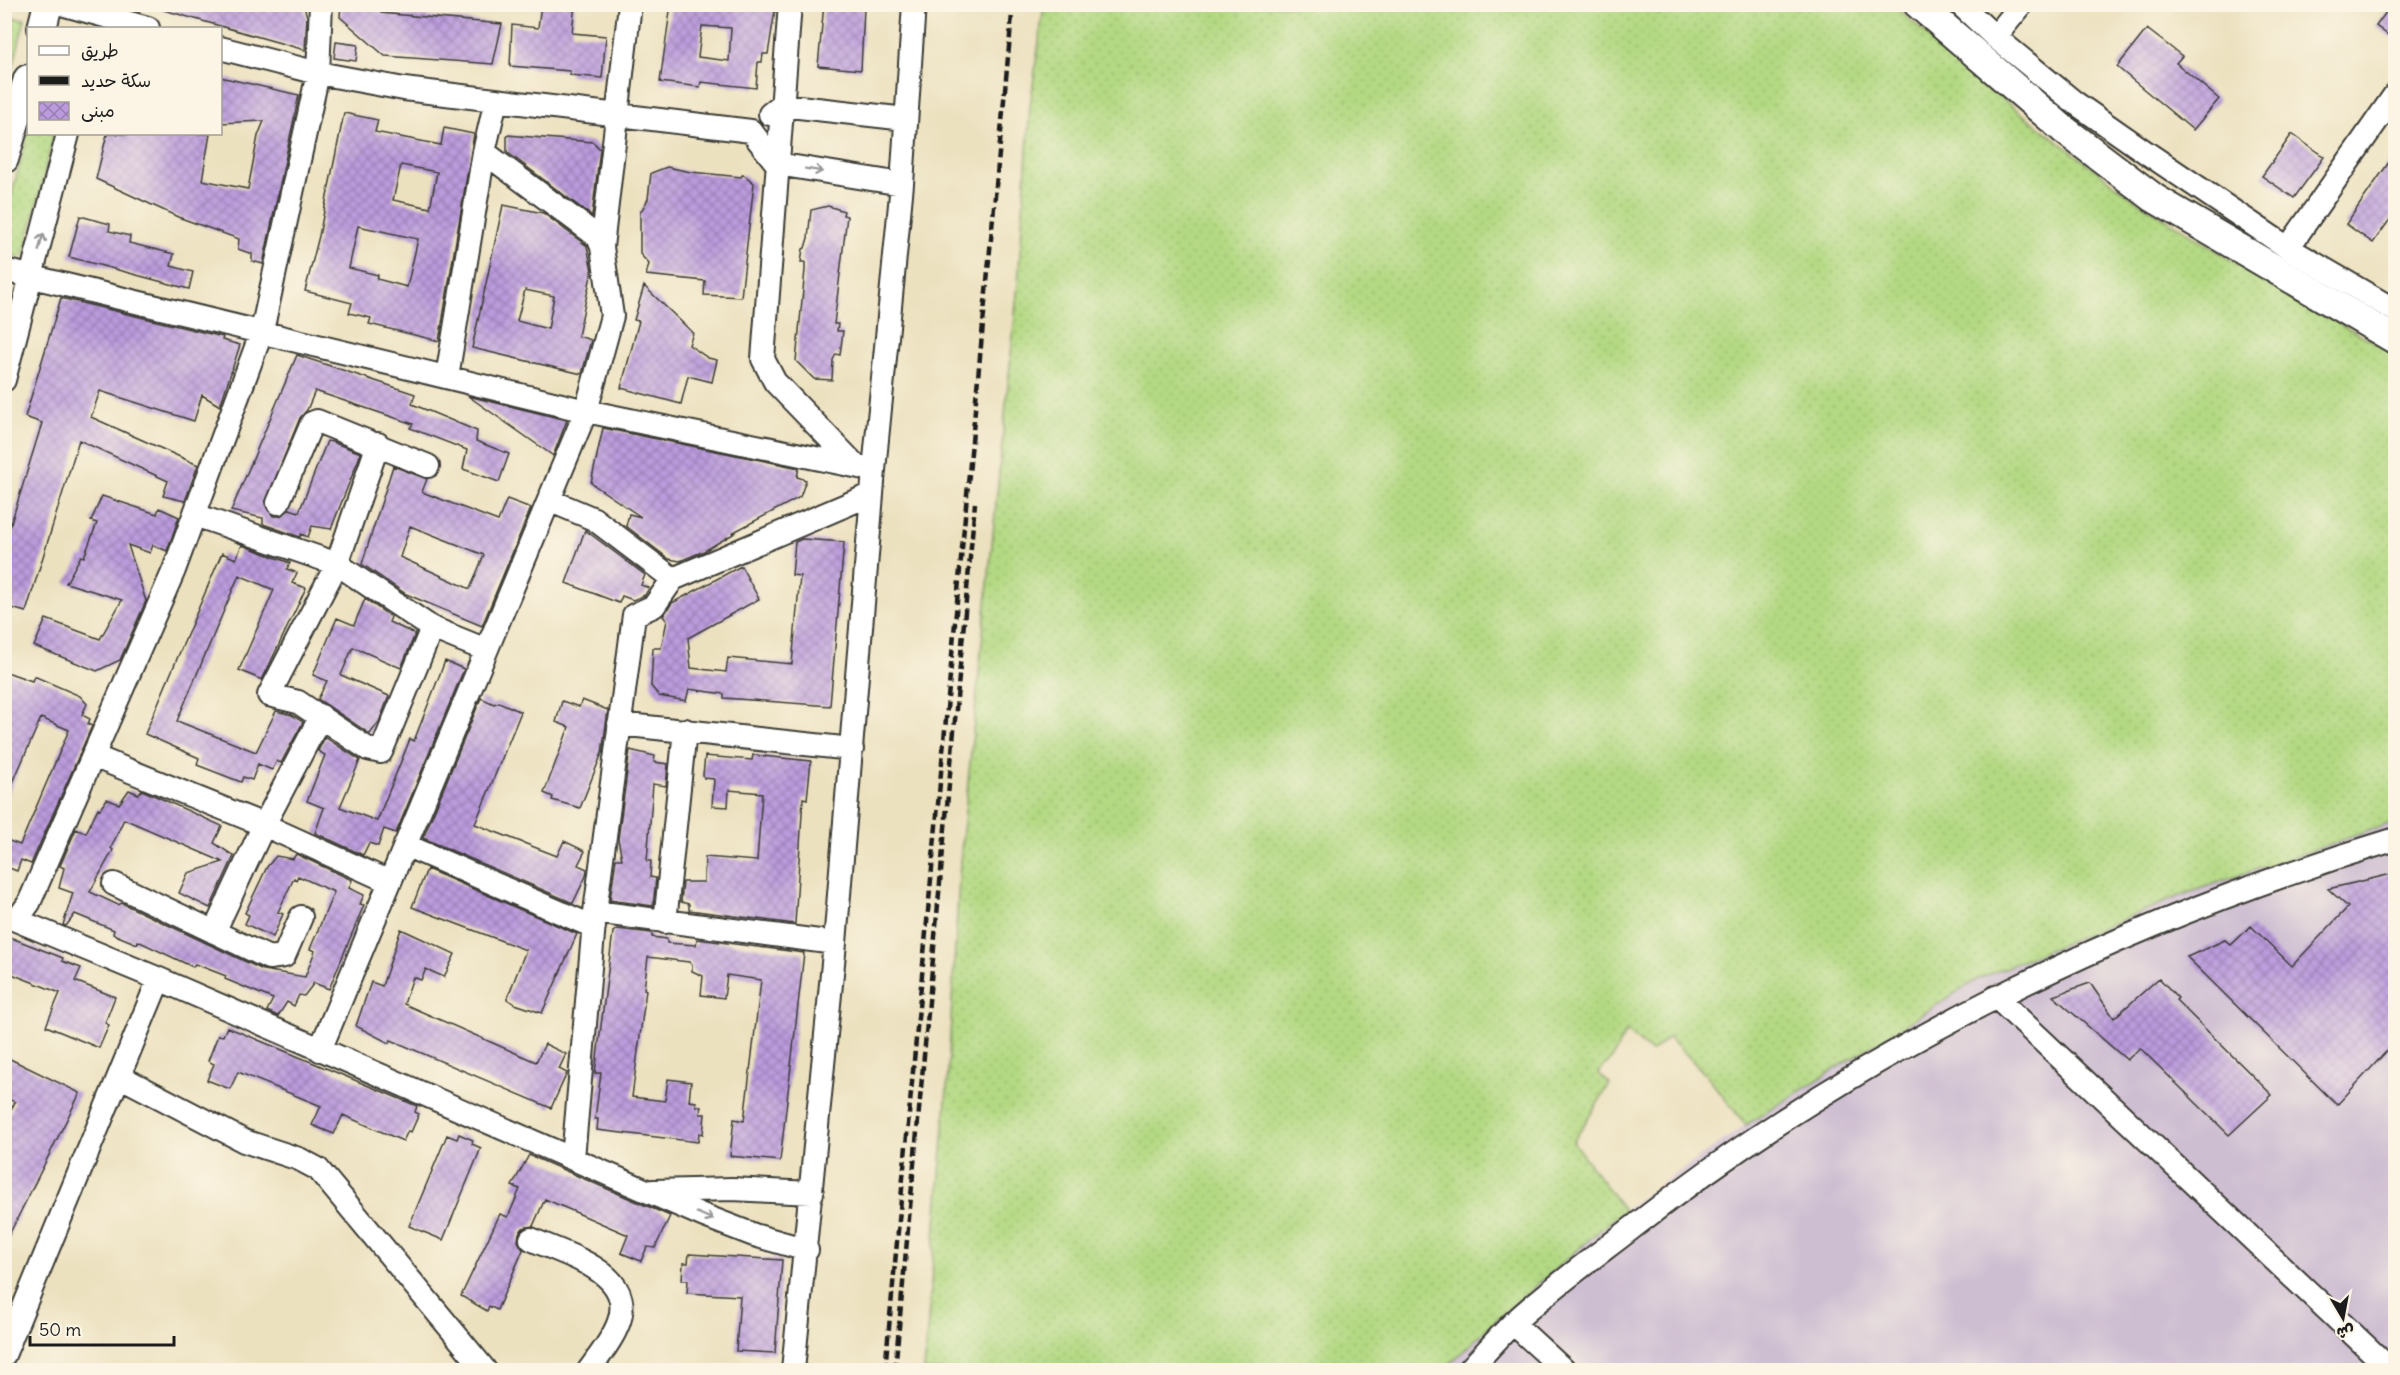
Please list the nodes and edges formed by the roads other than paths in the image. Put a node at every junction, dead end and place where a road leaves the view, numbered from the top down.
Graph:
1 (48, 4) edge
2 (62, 4) edge
3 (321, 4) edge
4 (630, 4) edge
5 (790, 4) edge
6 (914, 4) edge
7 (1918, 4) edge
8 (1960, 4) edge
9 (2022, 4) edge
10 (94, 16) edge
11 (42, 27) edge
12 (144, 27) edge
13 (1995, 37) junction
14 (222, 49) edge
15 (318, 73) junction
16 (27, 82) edge
17 (2396, 93) edge
18 (496, 100) junction
19 (781, 105) junction
20 (618, 115) junction
21 (906, 119) junction
22 (751, 131) junction
23 (68, 135) edge
24 (484, 152) junction
25 (4, 159) edge
26 (777, 164) junction
27 (902, 184) junction
28 (602, 247) junction
29 (2288, 248) junction
30 (4, 270) edge
31 (32, 276) junction
32 (2396, 311) edge
33 (262, 331) junction
34 (2396, 340) edge
35 (447, 377) junction
36 (4, 380) edge
37 (586, 411) junction
38 (378, 444) junction
39 (428, 466) dead end
40 (865, 467) junction
41 (872, 494) junction
42 (549, 500) junction
43 (278, 503) dead end
44 (195, 515) junction
45 (337, 564) junction
46 (673, 579) junction
47 (432, 628) junction
48 (486, 650) junction
49 (321, 716) junction
50 (619, 724) junction
51 (685, 730) junction
52 (852, 749) junction
53 (93, 756) junction
54 (264, 825) junction
55 (2396, 839) edge
56 (405, 845) junction
57 (390, 882) junction
58 (114, 884) dead end
59 (301, 917) dead end
60 (11, 918) edge
61 (594, 920) junction
62 (665, 922) junction
63 (214, 932) junction
64 (835, 943) junction
65 (159, 979) junction
66 (1996, 998) junction
67 (320, 1050) junction
68 (119, 1076) junction
69 (573, 1158) junction
70 (652, 1191) junction
71 (812, 1193) junction
72 (531, 1239) dead end
73 (807, 1250) junction
74 (1513, 1323) junction
75 (4, 1355) edge
76 (485, 1371) edge
77 (590, 1371) edge
78 (793, 1371) edge
79 (1469, 1371) edge
80 (1564, 1371) edge
81 (2391, 1371) edge

1 - 11 street
2 - 10 street
3 - 15 street
4 - 20 street
5 - 19 street
6 - 21 street
7 - 34 street
8 - 13 street
9 - 13 street
10 - 12 street
13 - 29 street
14 - 15 street
15 - 18 street
15 - 33 street
16 - 25 street
17 - 29 street
18 - 20 street
18 - 24 street
19 - 21 street
19 - 22 street
19 - 26 street
20 - 22 street
20 - 28 street
21 - 27 street
22 - 26 street
31 -> 23 street
24 - 28 street
24 - 35 street
26 -> 27 street
26 - 40 street
27 - 40 street
28 - 37 street
29 - 32 street
30 - 31 street
31 - 33 street
31 - 36 street
33 - 35 street
33 - 44 street
35 - 37 street
37 - 40 street
37 - 42 street
38 - 39 street
38 - 43 street
38 - 45 street
40 - 41 street
41 - 46 street
41 - 52 street
42 - 46 street
42 - 48 street
44 - 45 street
44 - 53 street
45 - 47 street
45 - 49 street
46 - 50 street
47 - 48 street
47 - 49 street
48 - 56 street
49 - 54 street
50 - 51 street
50 - 61 street
51 - 52 street
51 - 62 street
52 - 64 street
53 - 54 street
53 - 60 street
54 - 57 street
54 - 63 street
55 - 66 street
56 - 57 street
56 - 61 street
57 - 67 street
58 - 63 street
59 - 63 street
60 - 65 street
61 - 62 street
61 - 69 street
62 - 64 street
64 - 71 street
65 - 67 street
65 - 68 street
66 - 74 street
66 - 81 street
67 - 69 street
68 - 75 street
68 - 76 street
69 - 70 street
70 - 71 street
70 -> 73 street
71 - 73 street
72 - 77 street
73 - 78 street
74 - 79 street
74 - 80 street

